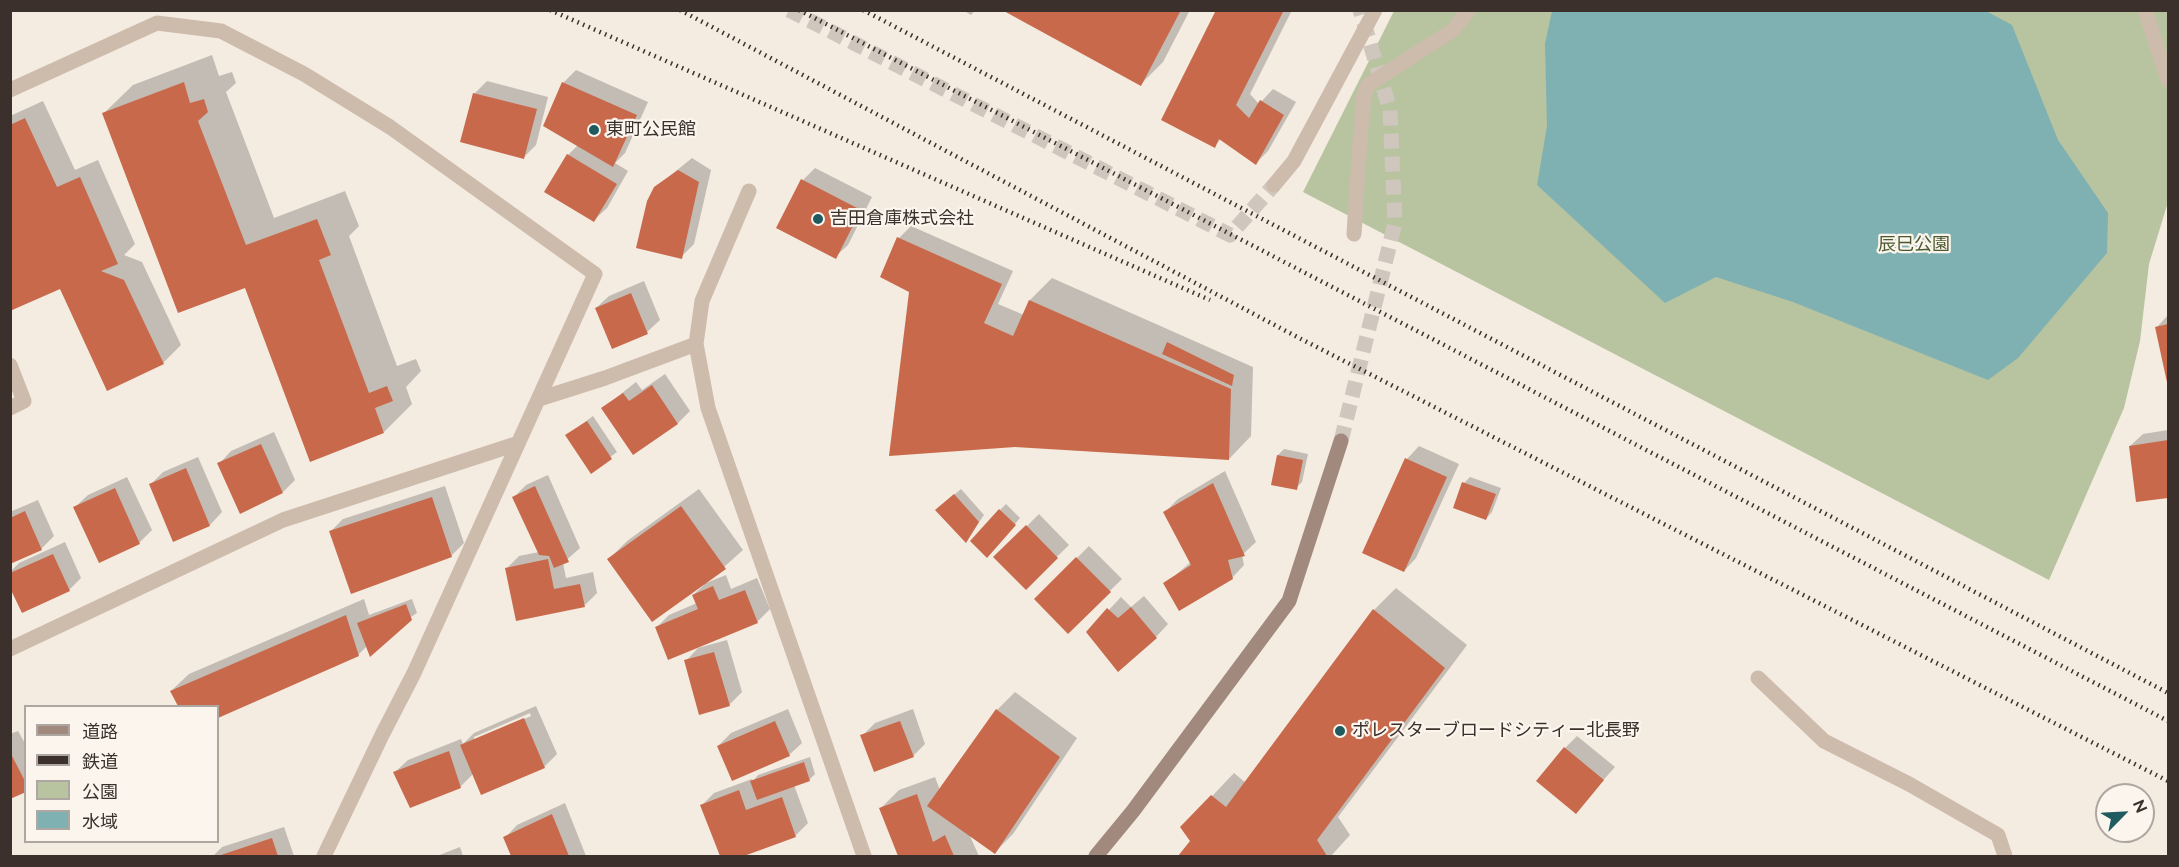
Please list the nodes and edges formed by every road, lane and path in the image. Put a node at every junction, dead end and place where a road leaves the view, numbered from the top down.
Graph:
1 (1375, 10) edge
2 (1469, 10) edge
3 (2145, 10) edge
4 (2168, 80) edge
5 (10, 90) edge
6 (1274, 184) tunnel mouth
7 (749, 191) dead end
8 (1354, 234) dead end
9 (696, 344) junction
10 (10, 365) edge
11 (539, 399) junction
12 (10, 408) edge
13 (1341, 441) tunnel mouth
14 (516, 444) junction
15 (10, 649) edge
16 (1758, 678) dead end
17 (324, 856) edge
18 (864, 856) edge
19 (1096, 856) edge
20 (2006, 856) edge

1 - 6 street
2 - 8 street
3 - 4 street
5 - 11 street
7 - 9 street
9 - 11 street
9 - 18 street
10 - 12 street
11 - 14 street
13 - 19 street
14 - 15 street
14 - 17 street
16 - 20 street

